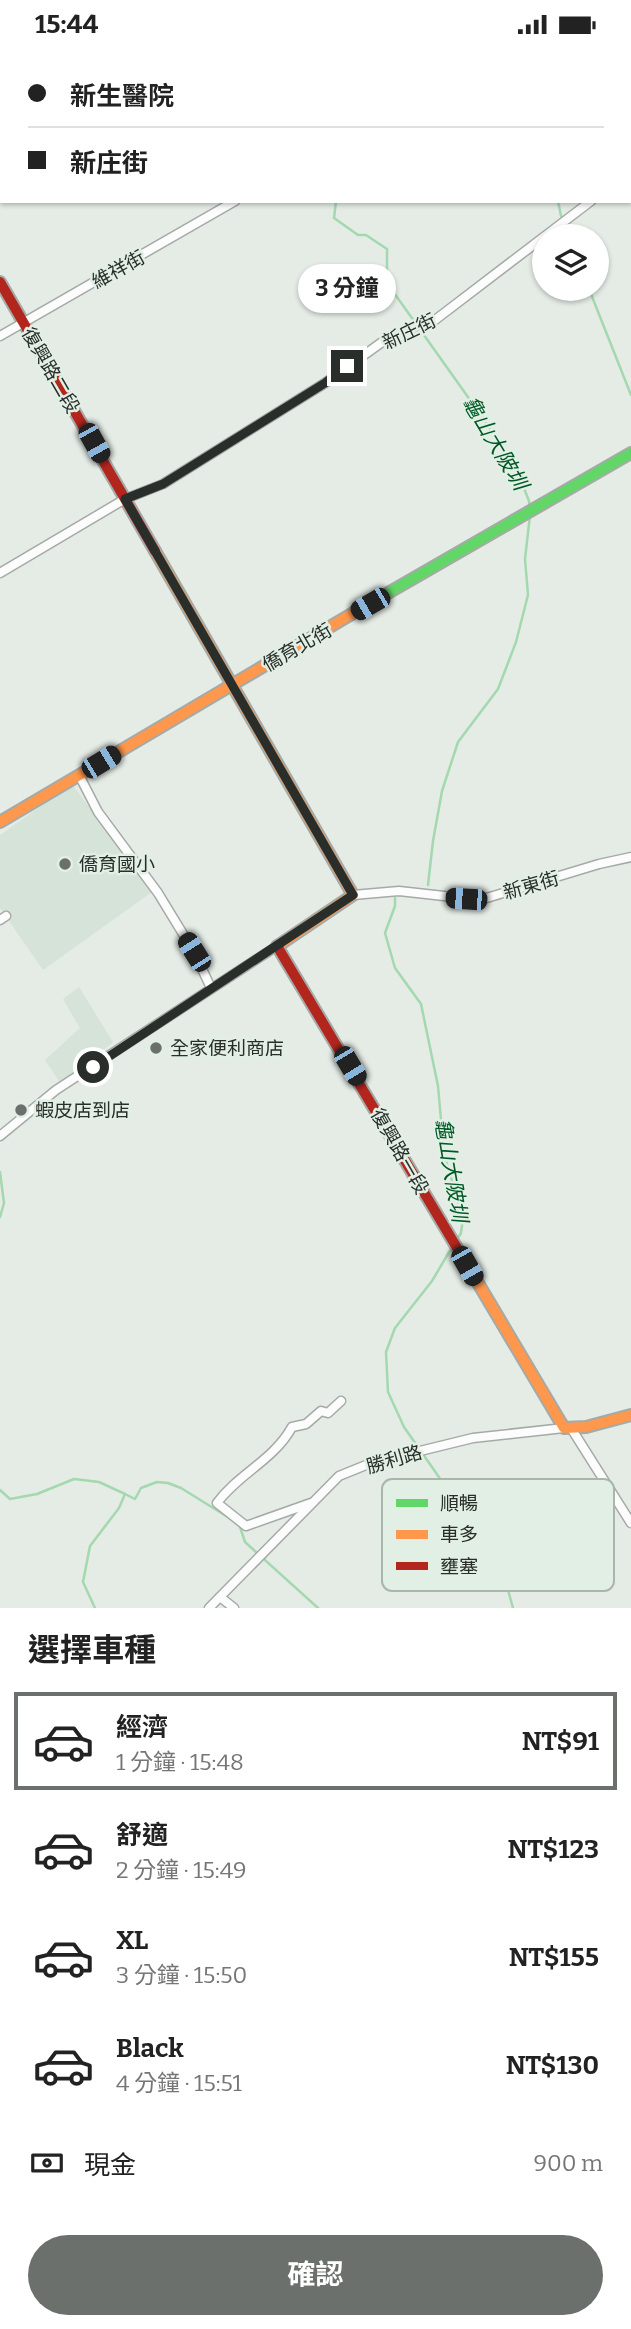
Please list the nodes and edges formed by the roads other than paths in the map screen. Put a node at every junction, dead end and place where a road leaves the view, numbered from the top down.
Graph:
1 (231, 203) edge
2 (588, 203) edge
3 (0, 282) edge
4 (23, 322) junction
5 (0, 336) edge
6 (631, 453) edge
7 (125, 499) junction
8 (0, 573) edge
9 (233, 683) junction
10 (79, 775) junction
11 (0, 822) edge
12 (631, 857) edge
13 (353, 895) junction
14 (277, 946) junction
15 (211, 988) junction
16 (0, 1136) edge
17 (341, 1401) dead end
18 (631, 1415) edge
19 (567, 1428) junction
20 (601, 1479) edge
21 (614, 1498) edge
22 (314, 1501) junction
23 (631, 1523) edge
24 (220, 1597) junction
25 (209, 1608) edge
26 (234, 1608) edge

1 - 4 street, 維祥街
2 - 7 street, 新庄街
3 - 4 street, 復興路二段
4 - 5 street, 維祥街
4 - 7 street, 復興路二段
6 - 9 street, 僑育北街
7 - 8 street, 新庄街
7 - 9 street, 復興路二段
9 - 10 street, 僑育北街
9 - 13 street, 復興路二段
10 - 11 street, 僑育北街
10 - 15 street
12 - 13 street, 新東街
13 - 14 street, 新東街
14 - 15 street, 新東街
14 - 19 street, 復興路一段
15 - 16 street, 新東街
17 - 22 street
18 - 19 street, 勝利路
19 - 20 street
19 - 22 street, 勝利路
21 - 23 street
22 - 24 street, 勝利路
24 - 25 street, 勝利路
24 - 26 street

